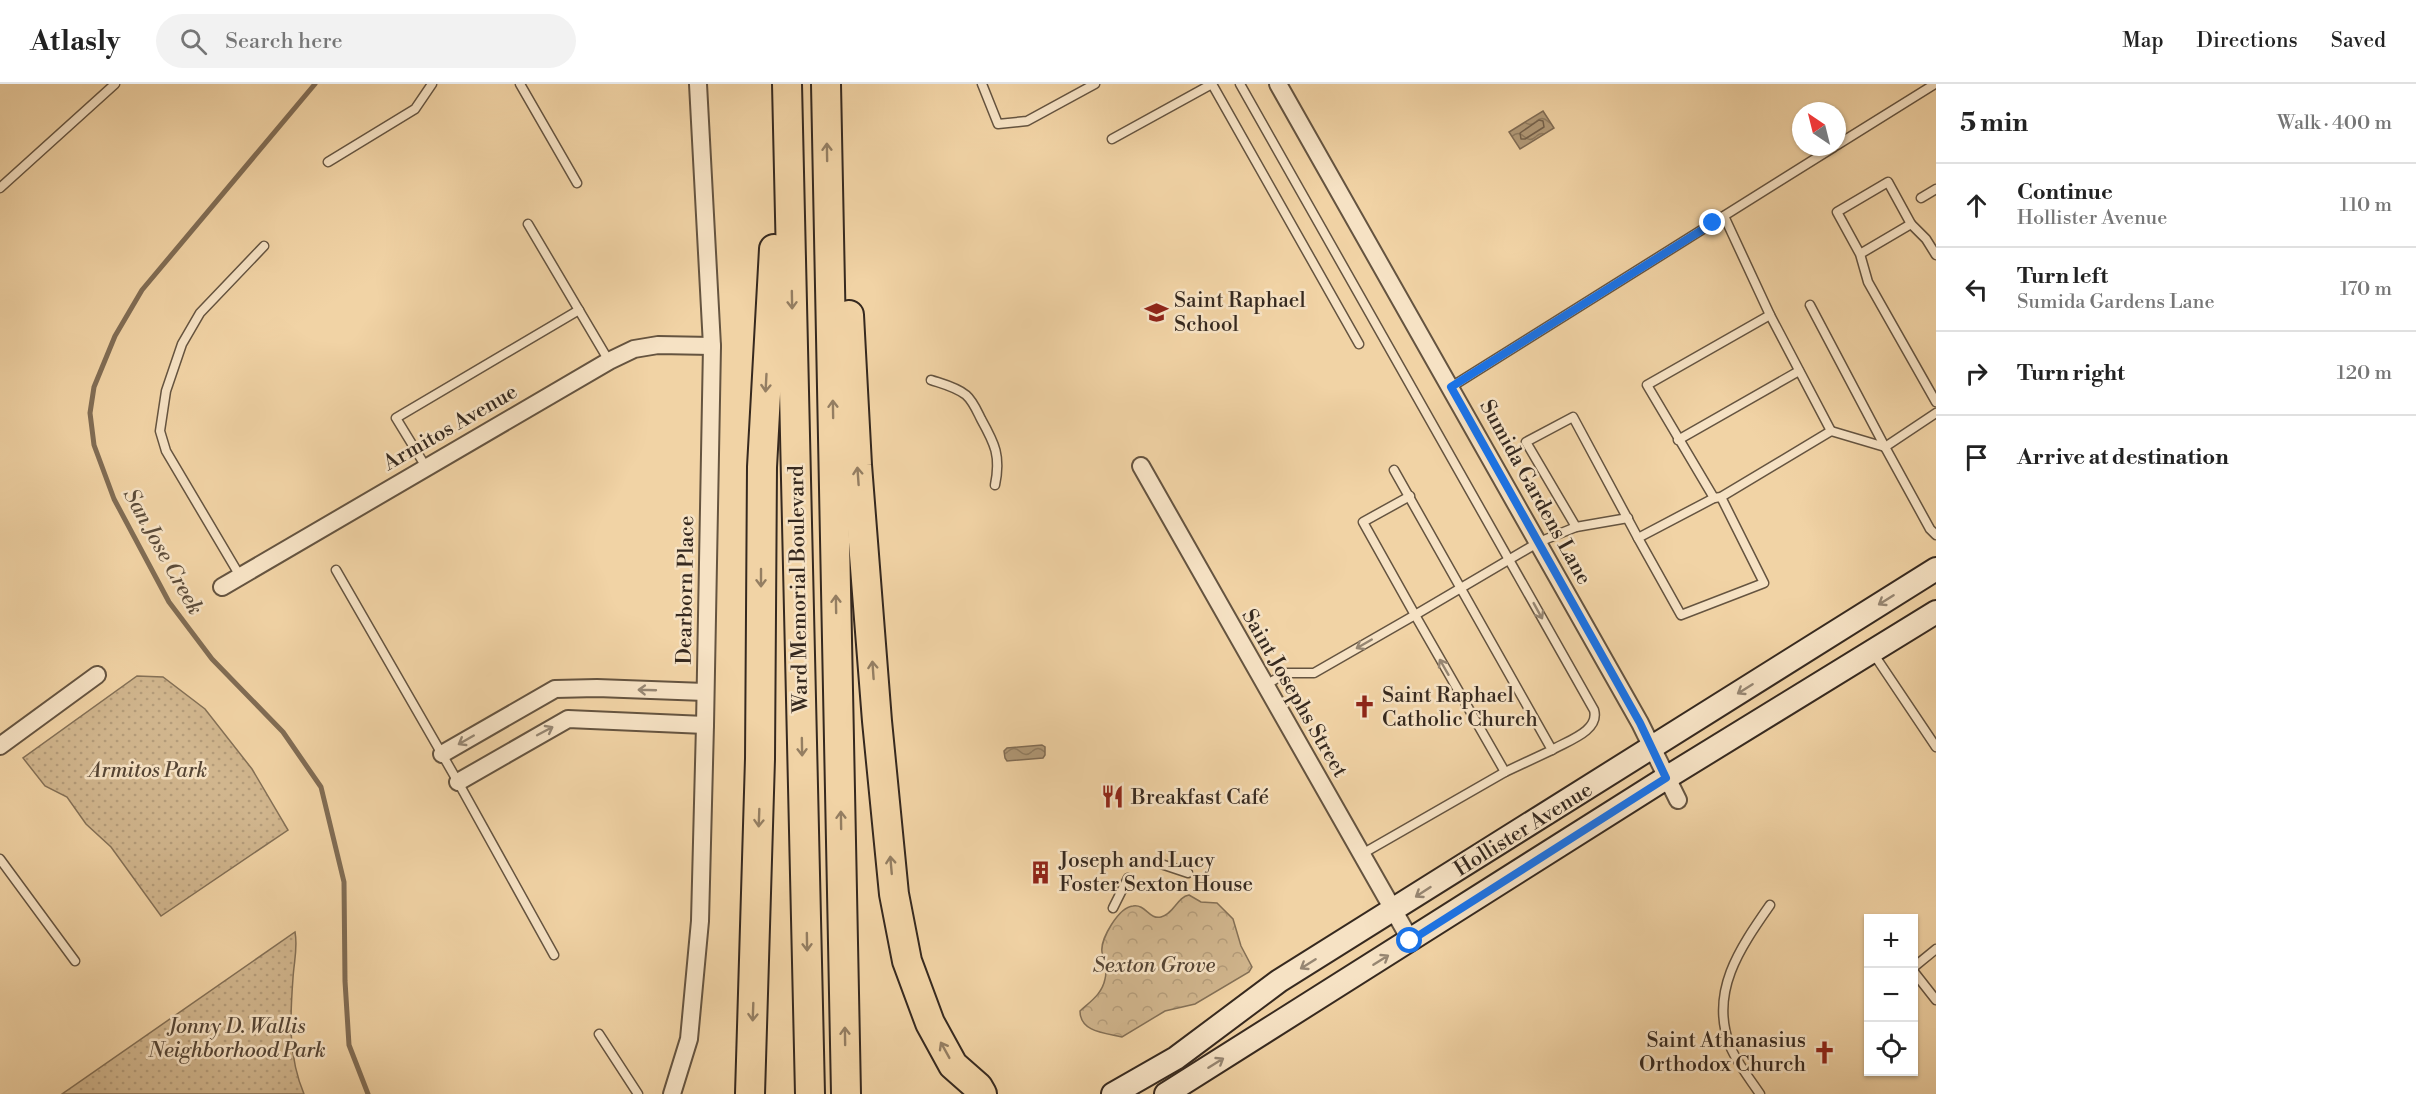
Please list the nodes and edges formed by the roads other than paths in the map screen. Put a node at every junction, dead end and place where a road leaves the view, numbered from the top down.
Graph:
1 (115, 84) edge
2 (432, 84) edge
3 (520, 84) edge
4 (698, 84) edge
5 (787, 84) edge
6 (826, 84) edge
7 (982, 84) edge
8 (1095, 84) edge
9 (1212, 84) edge
10 (1240, 84) edge
11 (1278, 84) edge
12 (1935, 84) edge
13 (788, 136) junction
14 (1112, 140) dead end
15 (1846, 140) edge
16 (1820, 156) edge
17 (328, 162) dead end
18 (577, 183) dead end
19 (0, 188) edge
20 (1936, 189) edge
21 (1922, 198) dead end
22 (829, 210) junction
23 (1724, 216) junction
24 (528, 224) dead end
25 (1911, 224) junction
26 (264, 246) dead end
27 (1860, 254) junction
28 (1936, 255) edge
29 (1810, 305) dead end
30 (579, 310) junction
31 (1770, 315) junction
32 (1359, 344) dead end
33 (712, 346) junction
34 (609, 361) junction
35 (1799, 371) junction
36 (931, 380) dead end
37 (1451, 387) junction
38 (1936, 402) edge
39 (1936, 413) edge
40 (1831, 431) junction
41 (1678, 440) junction
42 (1885, 447) junction
43 (1141, 466) dead end
44 (426, 467) junction
45 (1394, 470) dead end
46 (995, 485) dead end
47 (1410, 496) junction
48 (1718, 498) junction
49 (1628, 518) junction
50 (1576, 527) junction
51 (1936, 536) edge
52 (1638, 538) junction
53 (1539, 542) junction
54 (1509, 560) junction
55 (1936, 569) edge
56 (336, 570) dead end
57 (240, 576) junction
58 (222, 587) dead end
59 (1462, 588) junction
60 (1936, 612) edge
61 (1415, 615) junction
62 (1872, 651) junction
63 (97, 675) dead end
64 (1265, 685) junction
65 (705, 692) junction
66 (705, 725) junction
67 (0, 746) edge
68 (1652, 747) junction
69 (1936, 747) edge
70 (1552, 750) junction
71 (442, 754) junction
72 (1505, 772) junction
73 (1666, 778) junction
74 (458, 782) junction
75 (1677, 800) dead end
76 (1362, 854) junction
77 (0, 859) edge
78 (1158, 863) dead end
79 (1188, 873) dead end
80 (1128, 878) dead end
81 (1770, 905) dead end
82 (1113, 909) dead end
83 (1394, 911) junction
84 (1410, 941) junction
85 (1936, 949) edge
86 (554, 955) dead end
87 (75, 961) dead end
88 (1918, 964) edge
89 (1918, 977) edge
90 (1936, 1000) edge
91 (599, 1034) dead end
92 (638, 1094) edge
93 (672, 1094) edge
94 (750, 1094) edge
95 (810, 1094) edge
96 (846, 1094) edge
97 (982, 1094) edge
98 (1113, 1094) edge
99 (1166, 1094) edge
100 (1760, 1094) edge

1 - 19 lane
2 - 17 lane
3 - 18 lane
4 - 33 street, Dearborn Place
5 - 13 highway, Ward Memorial Boulevard
22 -> 6 highway, Ward Memorial Boulevard
7 - 8 lane
9 - 14 lane
9 - 32 lane
10 - 54 lane
11 - 37 street, Sumida Gardens Lane
12 - 15 lane
13 -> 94 highway
13 -> 95 highway, Ward Memorial Boulevard
16 - 23 lane
20 - 21 lane
96 -> 22 highway, Ward Memorial Boulevard
97 -> 22 highway
23 - 31 lane
23 - 37 lane
24 - 30 lane
25 - 27 lane
25 - 27 lane
25 - 28 lane
26 - 57 lane
27 - 38 lane
29 - 42 lane
30 - 34 lane
30 - 44 lane
31 - 35 lane
31 - 41 lane
33 - 34 street, Armitos Avenue
33 - 65 street, Dearborn Place
34 - 44 street, Armitos Avenue
35 - 40 lane
35 - 41 lane
36 - 46 lane
37 - 53 street, Sumida Gardens Lane
39 - 42 lane
40 - 42 lane
40 - 48 lane
41 - 48 lane
42 - 51 lane
43 - 64 street, Saint Josephs Street
44 - 57 street, Armitos Avenue
45 - 47 lane
47 - 59 lane
47 - 61 lane
48 - 52 lane
48 - 52 lane
49 - 50 lane
49 - 50 lane
49 - 52 lane
50 - 53 lane
53 - 54 lane
53 - 68 street, Sumida Gardens Lane
54 - 59 lane
54 -> 70 lane
55 -> 68 main road, Hollister Avenue
56 - 71 lane
57 - 58 street, Armitos Avenue
59 - 61 lane
59 - 70 lane
60 - 62 main road, Hollister Avenue
61 -> 64 lane
72 -> 61 lane
62 - 69 lane
62 - 73 main road, Hollister Avenue
63 - 67 street
64 - 76 street, Saint Josephs Street
65 - 66 street, Dearborn Place
65 -> 71 street
74 -> 66 street
66 - 93 street, Dearborn Place
68 - 73 street, Sumida Gardens Lane
68 -> 83 main road, Hollister Avenue
70 - 72 lane
71 - 74 lane
72 - 76 lane
73 - 75 street, Sumida Gardens Lane
73 - 84 main road, Hollister Avenue
74 - 86 lane
76 - 83 street, Saint Josephs Street
77 - 87 lane
78 - 79 lane
80 - 82 lane
81 - 100 lane
83 - 84 street, Saint Josephs Street
83 -> 98 main road, Hollister Avenue
99 -> 84 main road, Hollister Avenue
85 - 88 lane
89 - 90 lane
91 - 92 lane

